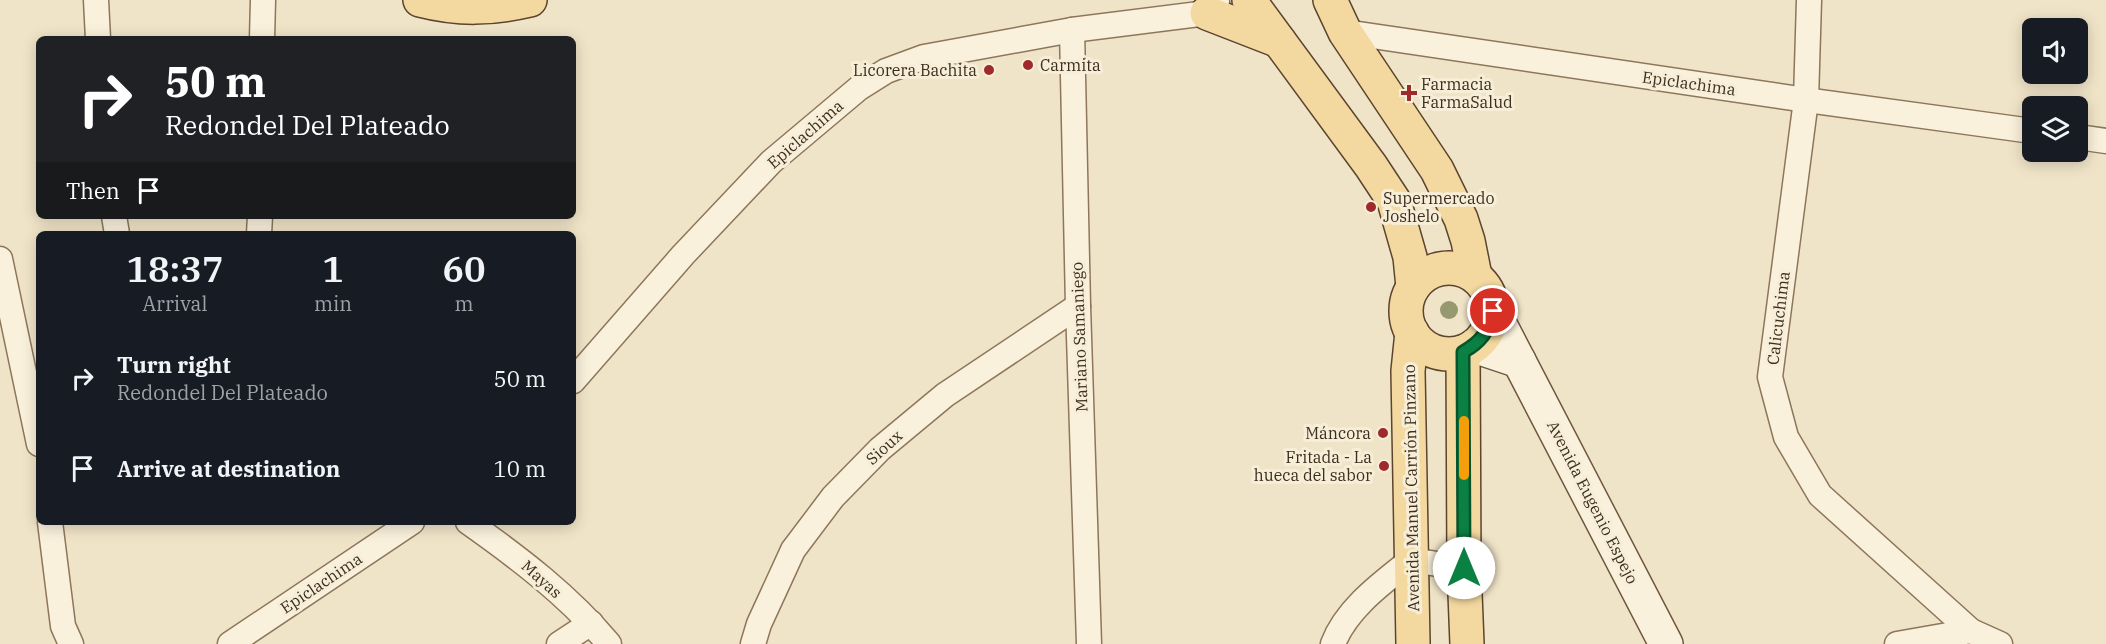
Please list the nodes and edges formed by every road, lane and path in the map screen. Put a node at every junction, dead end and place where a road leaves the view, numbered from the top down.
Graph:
1 (96, 0) edge
2 (263, 0) edge
3 (420, 0) edge
4 (530, 0) edge
5 (1249, 0) edge
6 (1330, 0) edge
7 (1809, 0) edge
8 (1213, 6) edge
9 (1072, 30) junction
10 (1345, 32) junction
11 (98, 36) edge
12 (262, 36) edge
13 (1279, 41) junction
14 (1806, 100) junction
15 (2022, 130) edge
16 (2088, 138) edge
17 (2106, 141) edge
18 (0, 259) edge
19 (1475, 276) junction
20 (1413, 287) junction
21 (1078, 306) junction
22 (1493, 311) junction
23 (1412, 332) junction
24 (1469, 349) junction
25 (1519, 361) junction
26 (576, 378) edge
27 (36, 430) edge
28 (50, 525) edge
29 (408, 525) edge
30 (472, 525) edge
31 (1411, 560) junction
32 (1464, 568) junction
33 (591, 623) junction
34 (1971, 631) junction
35 (71, 644) edge
36 (230, 644) edge
37 (559, 644) edge
38 (609, 644) edge
39 (753, 644) edge
40 (1089, 644) edge
41 (1334, 644) edge
42 (1413, 644) edge
43 (1467, 644) edge
44 (1666, 644) edge
45 (1897, 644) edge
46 (2000, 644) edge

1 - 11 street
2 - 12 street
3 - 4 main road
5 - 13 main road
6 - 10 main road
7 - 14 street, Calicuchima
8 - 9 street, Epiclachima
8 - 13 main road
9 - 21 street, Mariano Samaniego
9 - 26 street, Epiclachima
10 - 14 street, Epiclachima
10 - 19 main road
13 - 20 main road
14 - 15 street, Epiclachima
14 - 34 street, Calicuchima
16 - 17 street
18 - 27 street
19 - 20 main road
19 - 22 main road
20 - 23 main road
21 - 39 street, Sioux
21 - 40 street, Mariano Samaniego
22 - 24 main road
22 - 25 main road, Avenida Eugenio Espejo
23 - 24 main road
23 - 31 main road, Avenida Manuel Carrión Pinzano
24 - 25 main road
24 - 32 main road
25 - 44 main road, Avenida Eugenio Espejo
28 - 35 street
29 - 36 street, Epiclachima
30 - 33 street, Mayas
31 - 32 street
31 - 41 street
31 - 42 main road, Avenida Manuel Carrión Pinzano
32 - 43 main road
33 - 37 street
33 - 38 street, Mayas
34 - 45 street
34 - 46 street, Calicuchima

